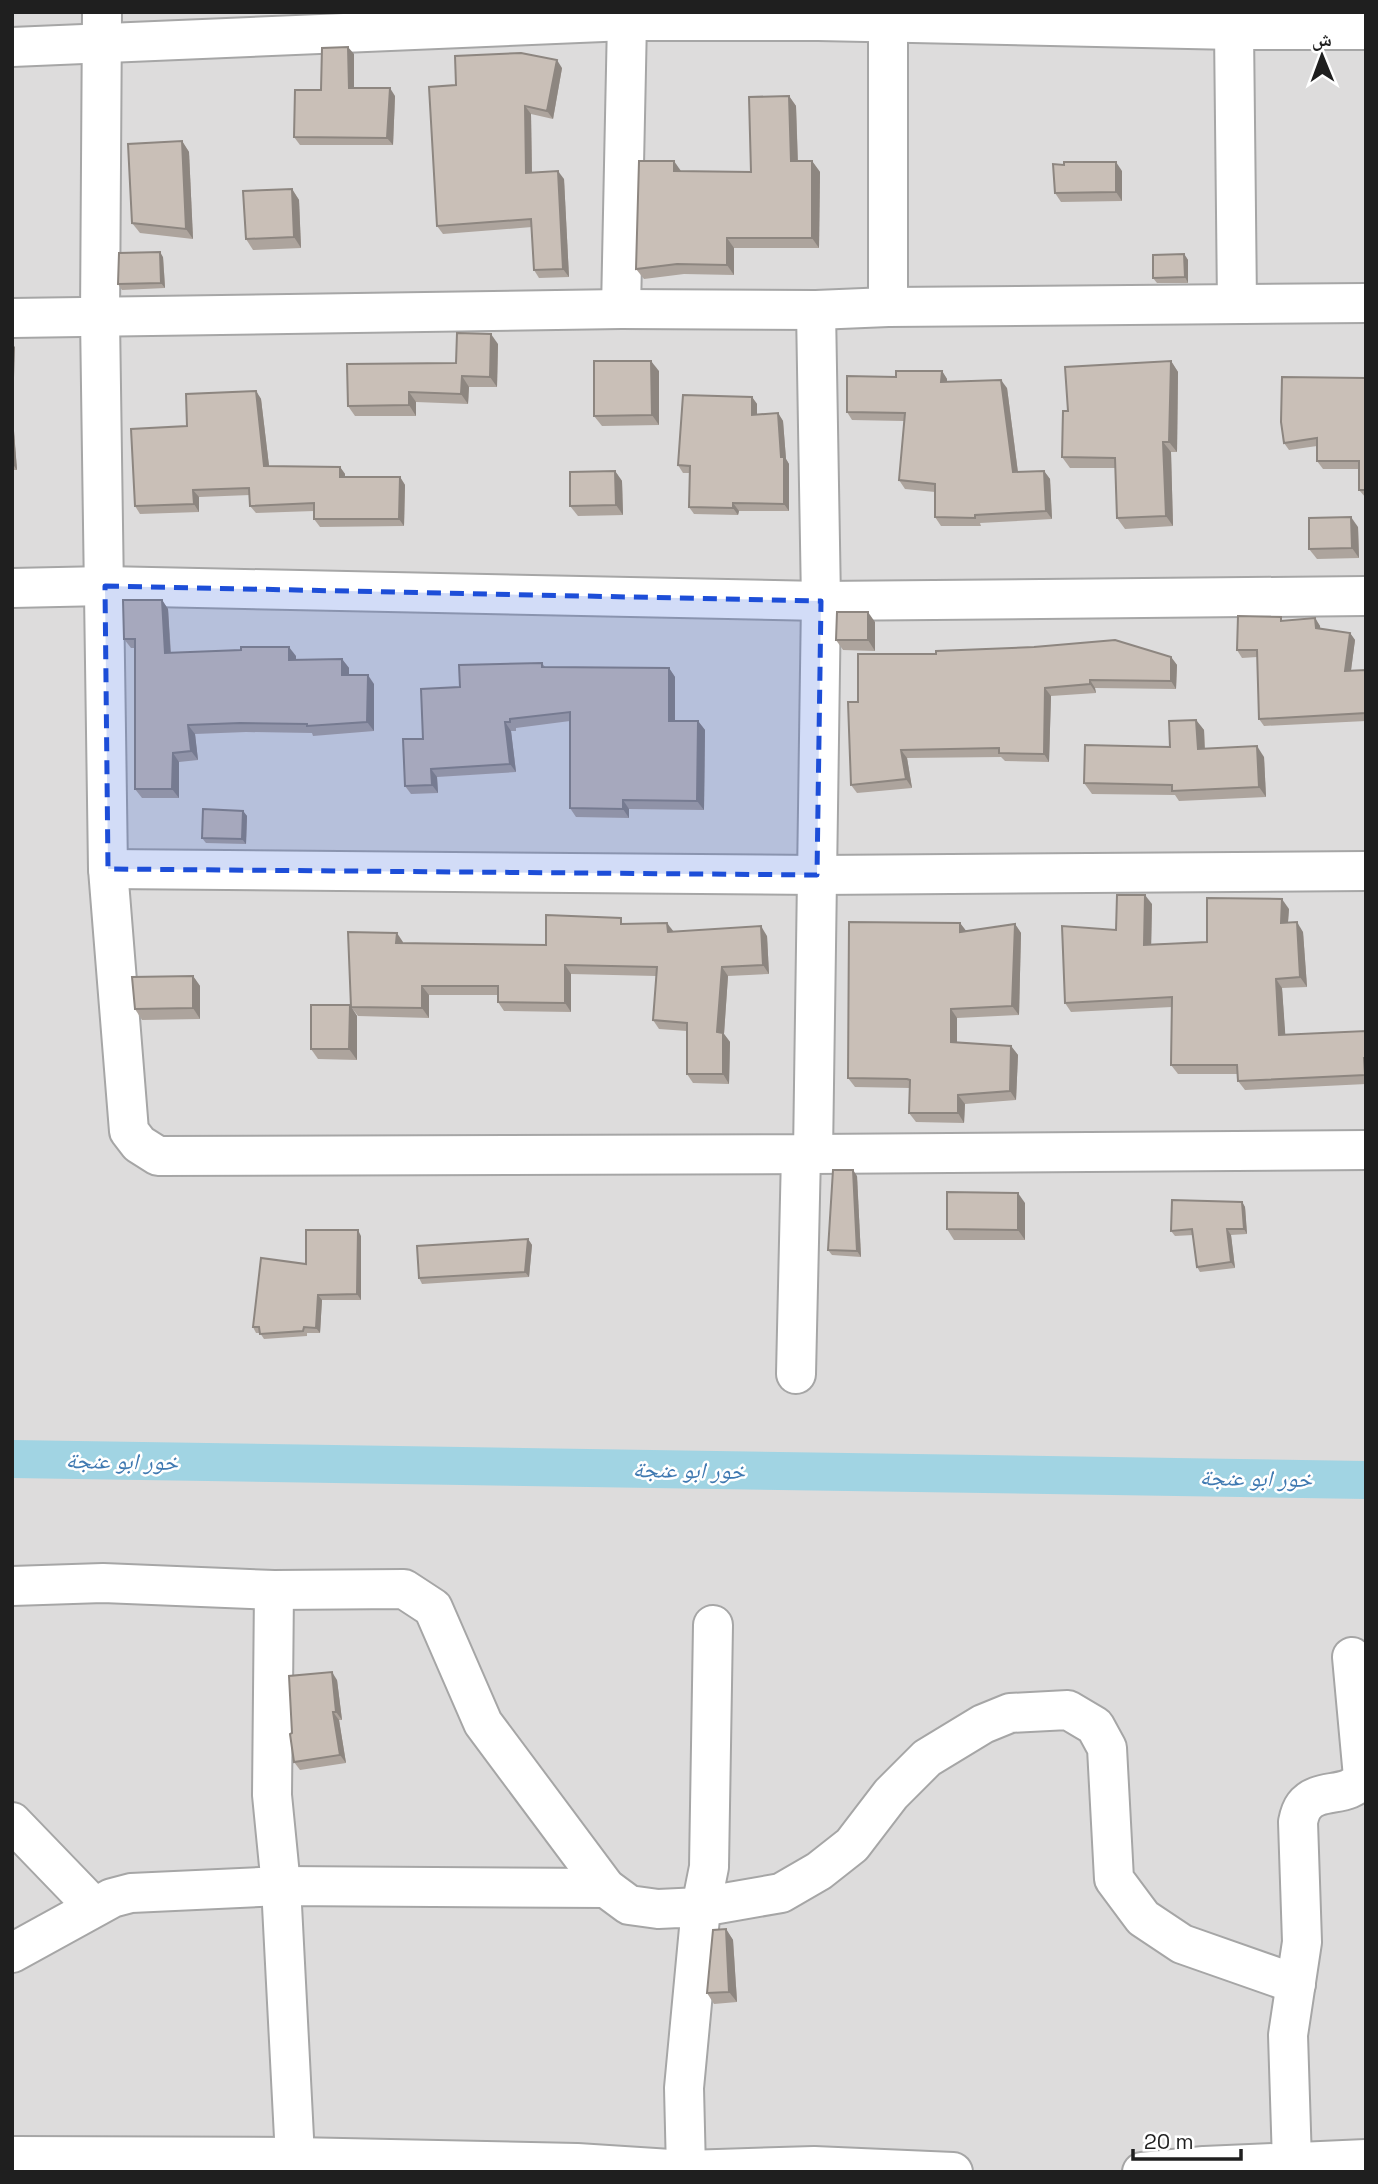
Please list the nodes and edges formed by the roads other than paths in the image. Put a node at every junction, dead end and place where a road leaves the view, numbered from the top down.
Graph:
1 (818, 17) edge
2 (627, 21) junction
3 (888, 23) junction
4 (102, 28) edge
5 (1234, 30) junction
6 (1366, 30) edge
7 (12, 47) edge
8 (1366, 303) edge
9 (1237, 304) junction
10 (888, 307) junction
11 (621, 309) junction
12 (816, 310) junction
13 (12, 318) edge
14 (100, 318) junction
15 (105, 586) junction
16 (12, 588) edge
17 (1366, 596) edge
18 (821, 601) junction
19 (108, 869) junction
20 (1366, 871) edge
21 (817, 875) junction
22 (1366, 1150) edge
23 (807, 1154) junction
24 (796, 1374) dead end
25 (12, 1586) edge
26 (274, 1590) junction
27 (713, 1625) dead end
28 (1352, 1657) dead end
29 (12, 1822) edge
30 (281, 1886) junction
31 (606, 1888) junction
32 (94, 1907) junction
33 (701, 1907) junction
34 (12, 1953) edge
35 (1296, 1984) junction
36 (12, 2157) edge
37 (295, 2157) junction
38 (1366, 2160) edge
39 (1293, 2162) junction
40 (412, 2166) edge
41 (578, 2167) edge
42 (814, 2169) edge
43 (685, 2170) edge
44 (953, 2172) edge
45 (1142, 2172) edge

1 - 2 street
1 - 3 street
2 - 4 street
2 - 11 street
3 - 5 street
3 - 10 street
4 - 7 street
4 - 14 street
5 - 6 street
5 - 9 street
8 - 9 street
9 - 10 street
10 - 12 street
11 - 12 street
11 - 14 street
12 - 18 street
13 - 14 street
14 - 15 street
15 - 16 street
15 - 18 street
15 - 19 street
17 - 18 street
18 - 21 street
19 - 21 street
19 - 23 street
20 - 21 street
21 - 23 street
22 - 23 street
23 - 24 street
25 - 26 street
26 - 30 street
26 - 31 street
27 - 33 street
28 - 35 street
29 - 32 street
30 - 31 street
30 - 32 street
30 - 37 street
31 - 33 street
32 - 34 street
33 - 35 street
33 - 43 street
35 - 39 street
36 - 37 street
37 - 40 street
38 - 39 street
39 - 45 street
40 - 41 street
41 - 43 street
42 - 43 street
42 - 44 street

